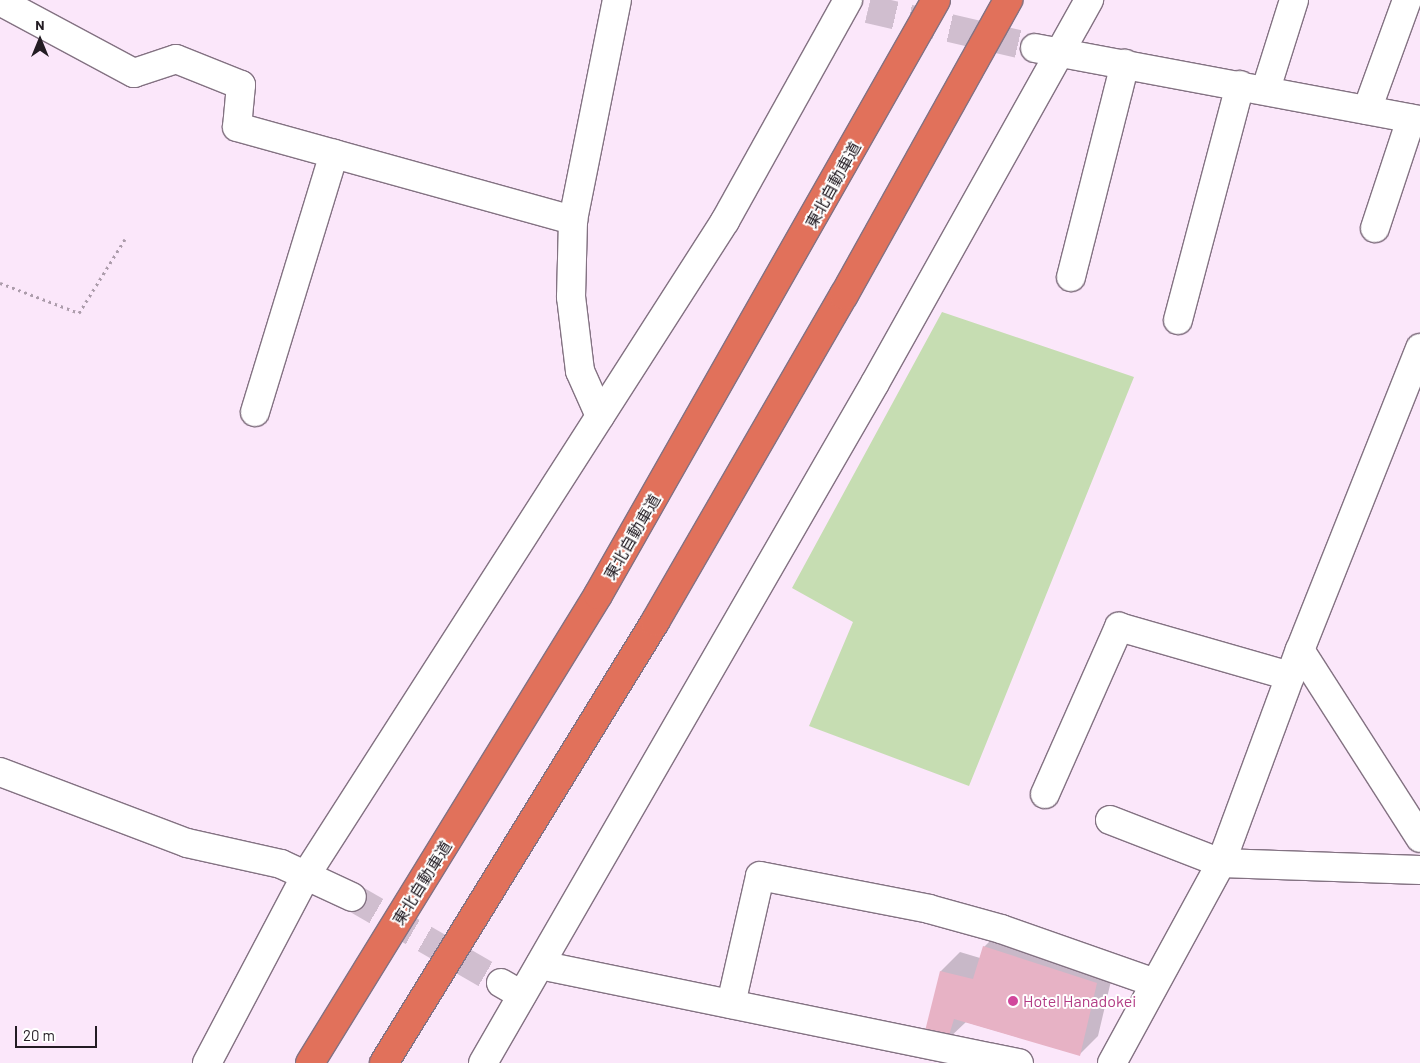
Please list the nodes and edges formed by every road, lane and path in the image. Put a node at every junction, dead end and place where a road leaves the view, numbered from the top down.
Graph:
1 (617, 0) edge
2 (936, 0) edge
3 (1008, 0) edge
4 (1089, 0) edge
5 (1294, 0) edge
6 (1407, 0) edge
7 (849, 3) edge
8 (6, 6) edge
9 (1047, 50) junction
10 (1125, 64) junction
11 (1253, 87) junction
12 (1367, 110) junction
13 (1415, 119) edge
14 (334, 154) junction
15 (573, 220) junction
16 (1375, 228) dead end
17 (125, 239) dead end
18 (1071, 277) dead end
19 (0, 283) edge
20 (1178, 320) dead end
21 (1420, 348) edge
22 (255, 412) dead end
23 (600, 416) junction
24 (1300, 650) junction
25 (1290, 676) junction
26 (0, 772) edge
27 (1045, 794) dead end
28 (1110, 820) dead end
29 (1420, 838) edge
30 (1221, 863) junction
31 (1420, 870) edge
32 (306, 875) junction
33 (352, 897) tunnel mouth
34 (540, 965) junction
35 (1155, 983) junction
36 (730, 1004) junction
37 (206, 1063) edge
38 (310, 1063) edge
39 (384, 1063) edge
40 (483, 1063) edge
41 (1019, 1063) edge
42 (1112, 1063) edge

1 - 15 street
2 - 38 highway, 東北自動車道
3 - 39 highway
4 - 9 street
5 - 11 street
6 - 12 street
7 - 23 street
8 - 14 street
9 - 10 street
9 - 34 street
10 - 11 street
10 - 18 street
11 - 12 street
11 - 20 street
12 - 13 street
13 - 16 street
14 - 15 street
14 - 22 street
15 - 23 street
17 - 19 path
21 - 24 street
23 - 32 street
24 - 25 street
24 - 29 street
25 - 27 street
25 - 30 street
26 - 32 street
28 - 30 street
30 - 31 street
30 - 35 street
32 - 33 street
32 - 37 street
34 - 36 street
34 - 40 street
35 - 36 street
35 - 42 street
36 - 41 street

